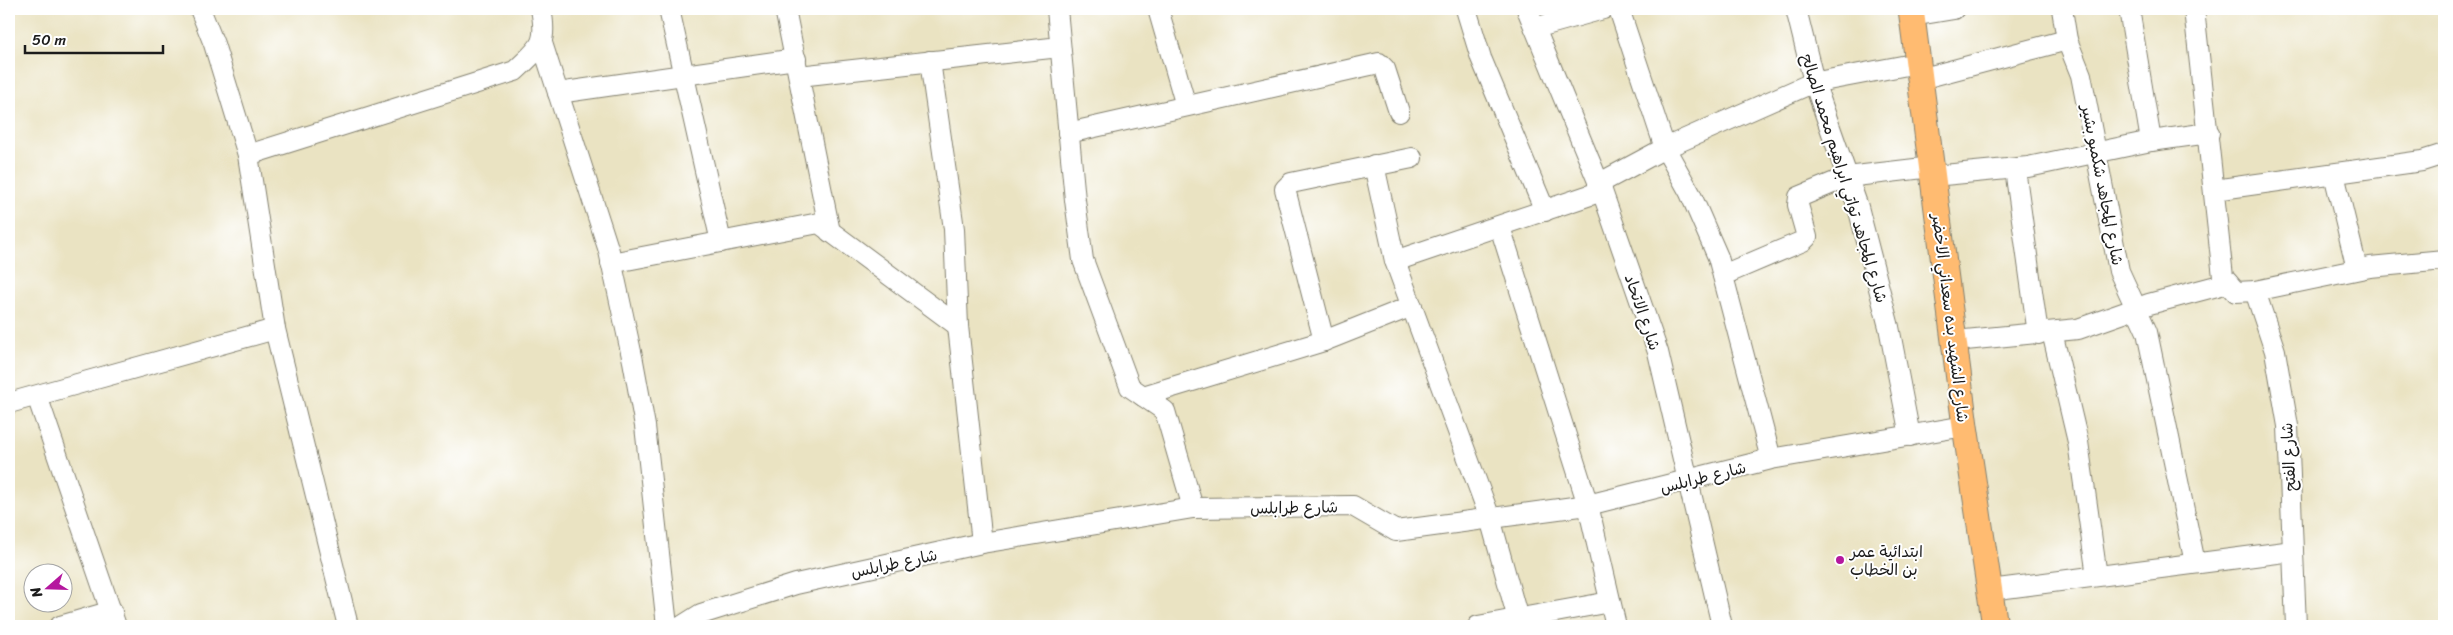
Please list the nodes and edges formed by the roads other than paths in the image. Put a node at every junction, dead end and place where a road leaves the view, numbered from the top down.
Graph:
1 (200, 9) edge
2 (541, 9) edge
3 (669, 9) edge
4 (785, 9) edge
5 (1057, 9) edge
6 (1158, 9) edge
7 (1466, 9) edge
8 (1527, 9) edge
9 (1603, 9) edge
10 (1619, 9) edge
11 (1796, 9) edge
12 (1954, 9) edge
13 (2062, 9) edge
14 (2129, 9) edge
15 (2194, 9) edge
16 (1911, 12) edge
17 (1571, 13) edge
18 (1535, 28) junction
19 (2067, 40) junction
20 (542, 44) junction
21 (1060, 48) junction
22 (930, 61) junction
23 (797, 68) junction
24 (1919, 71) junction
25 (684, 75) junction
26 (1814, 82) junction
27 (558, 93) junction
28 (1186, 106) junction
29 (1398, 112) dead end
30 (1068, 133) junction
31 (2209, 133) junction
32 (2151, 141) junction
33 (1665, 148) junction
34 (2097, 152) junction
35 (2444, 154) edge
36 (248, 155) junction
37 (1412, 158) dead end
38 (1374, 165) junction
39 (2015, 169) junction
40 (1932, 172) junction
41 (2334, 174) junction
42 (1847, 177) junction
43 (1600, 187) junction
44 (2214, 190) junction
45 (1545, 211) junction
46 (1500, 227) junction
47 (830, 232) junction
48 (721, 242) junction
49 (2444, 260) edge
50 (1395, 261) junction
51 (611, 263) junction
52 (2357, 269) junction
53 (1723, 275) junction
54 (2228, 283) junction
55 (2255, 291) junction
56 (1412, 306) junction
57 (2136, 309) junction
58 (958, 326) junction
59 (275, 329) junction
60 (2045, 333) junction
61 (1324, 341) junction
62 (1955, 341) junction
63 (37, 396) junction
64 (1143, 396) junction
65 (9, 403) edge
66 (1965, 426) junction
67 (1910, 436) junction
68 (1771, 459) junction
69 (1688, 481) junction
70 (1588, 505) junction
71 (1194, 508) junction
72 (1490, 518) junction
73 (982, 543) junction
74 (2293, 551) junction
75 (2195, 564) junction
76 (2098, 576) junction
77 (1990, 590) junction
78 (1610, 602) junction
79 (114, 619) edge
80 (1518, 619) junction
81 (60, 626) edge
82 (348, 626) edge
83 (667, 626) edge
84 (682, 626) edge
85 (1478, 626) edge
86 (1616, 626) edge
87 (1722, 626) edge
88 (1995, 626) edge
89 (2296, 626) edge

1 - 36 street
2 - 20 street
3 - 25 street
4 - 23 street
5 - 21 street
6 - 28 street
7 - 45 street
8 - 18 street, شارع الاتحاد
9 - 17 street
10 - 33 street
11 - 26 street, شارع المجاهد تواتي ابراهيم محمد الصالح
12 - 16 street
13 - 19 street, شارع المجاهد شكمبو بشير
14 - 32 street
15 - 31 street
16 - 24 main road, شارع الشهيد بده سعداني الاخضر
17 - 18 street
18 - 43 street, شارع الاتحاد
19 - 24 street
19 - 34 street, شارع المجاهد شكمبو بشير
20 - 27 street
20 - 36 street
21 - 22 street
21 - 30 street
22 - 23 street
22 - 58 street
23 - 25 street
23 - 47 street
24 - 26 street
24 - 40 main road, شارع الشهيد بده سعداني الاخضر
25 - 27 street
25 - 48 street
26 - 33 street
26 - 42 street, شارع المجاهد تواتي ابراهيم محمد الصالح
27 - 51 street
28 - 29 street
28 - 30 street
30 - 64 street
31 - 32 street
31 - 44 street
32 - 34 street
33 - 43 street
33 - 53 street
34 - 39 street
34 - 57 street, شارع المجاهد شكمبو بشير
35 - 41 street
36 - 59 street
37 - 38 street
38 - 50 street
38 - 61 street
39 - 40 street
39 - 60 street
40 - 42 street
40 - 62 main road, شارع الشهيد بده سعداني الاخضر
41 - 44 street
41 - 52 street
42 - 53 street
42 - 67 street, شارع المجاهد تواتي ابراهيم محمد الصالح
43 - 45 street
43 - 69 street, شارع الاتحاد
44 - 54 street
45 - 46 street
46 - 50 street
46 - 70 street
47 - 48 street
47 - 58 street
48 - 51 street
49 - 52 street
50 - 56 street
51 - 83 street
52 - 55 street
53 - 68 street
54 - 55 street
54 - 57 street
55 - 74 street, شارع الفتح
56 - 61 street
56 - 72 street
57 - 60 street
57 - 75 street, شارع المجاهد شكمبو بشير
58 - 73 street
59 - 63 street
59 - 82 street
60 - 62 street
60 - 76 street
61 - 64 street
62 - 66 main road, شارع الشهيد بده سعداني الاخضر
63 - 65 street
63 - 79 street
64 - 71 street
66 - 67 street, شارع طرابلس
66 - 77 main road, شارع الشهيد بده سعداني الاخضر
67 - 68 street, شارع طرابلس
68 - 69 street, شارع طرابلس
69 - 70 street, شارع طرابلس
69 - 87 street, شارع الاتحاد
70 - 72 street, شارع طرابلس
70 - 78 street
71 - 72 street, شارع طرابلس
71 - 73 street, شارع طرابلس
72 - 80 street
73 - 84 street, شارع طرابلس
74 - 75 street
74 - 89 street, شارع الفتح
75 - 76 street
76 - 77 street
77 - 88 main road, شارع الشهيد بده سعداني الاخضر
78 - 80 street
78 - 86 street
79 - 81 street
80 - 85 street

